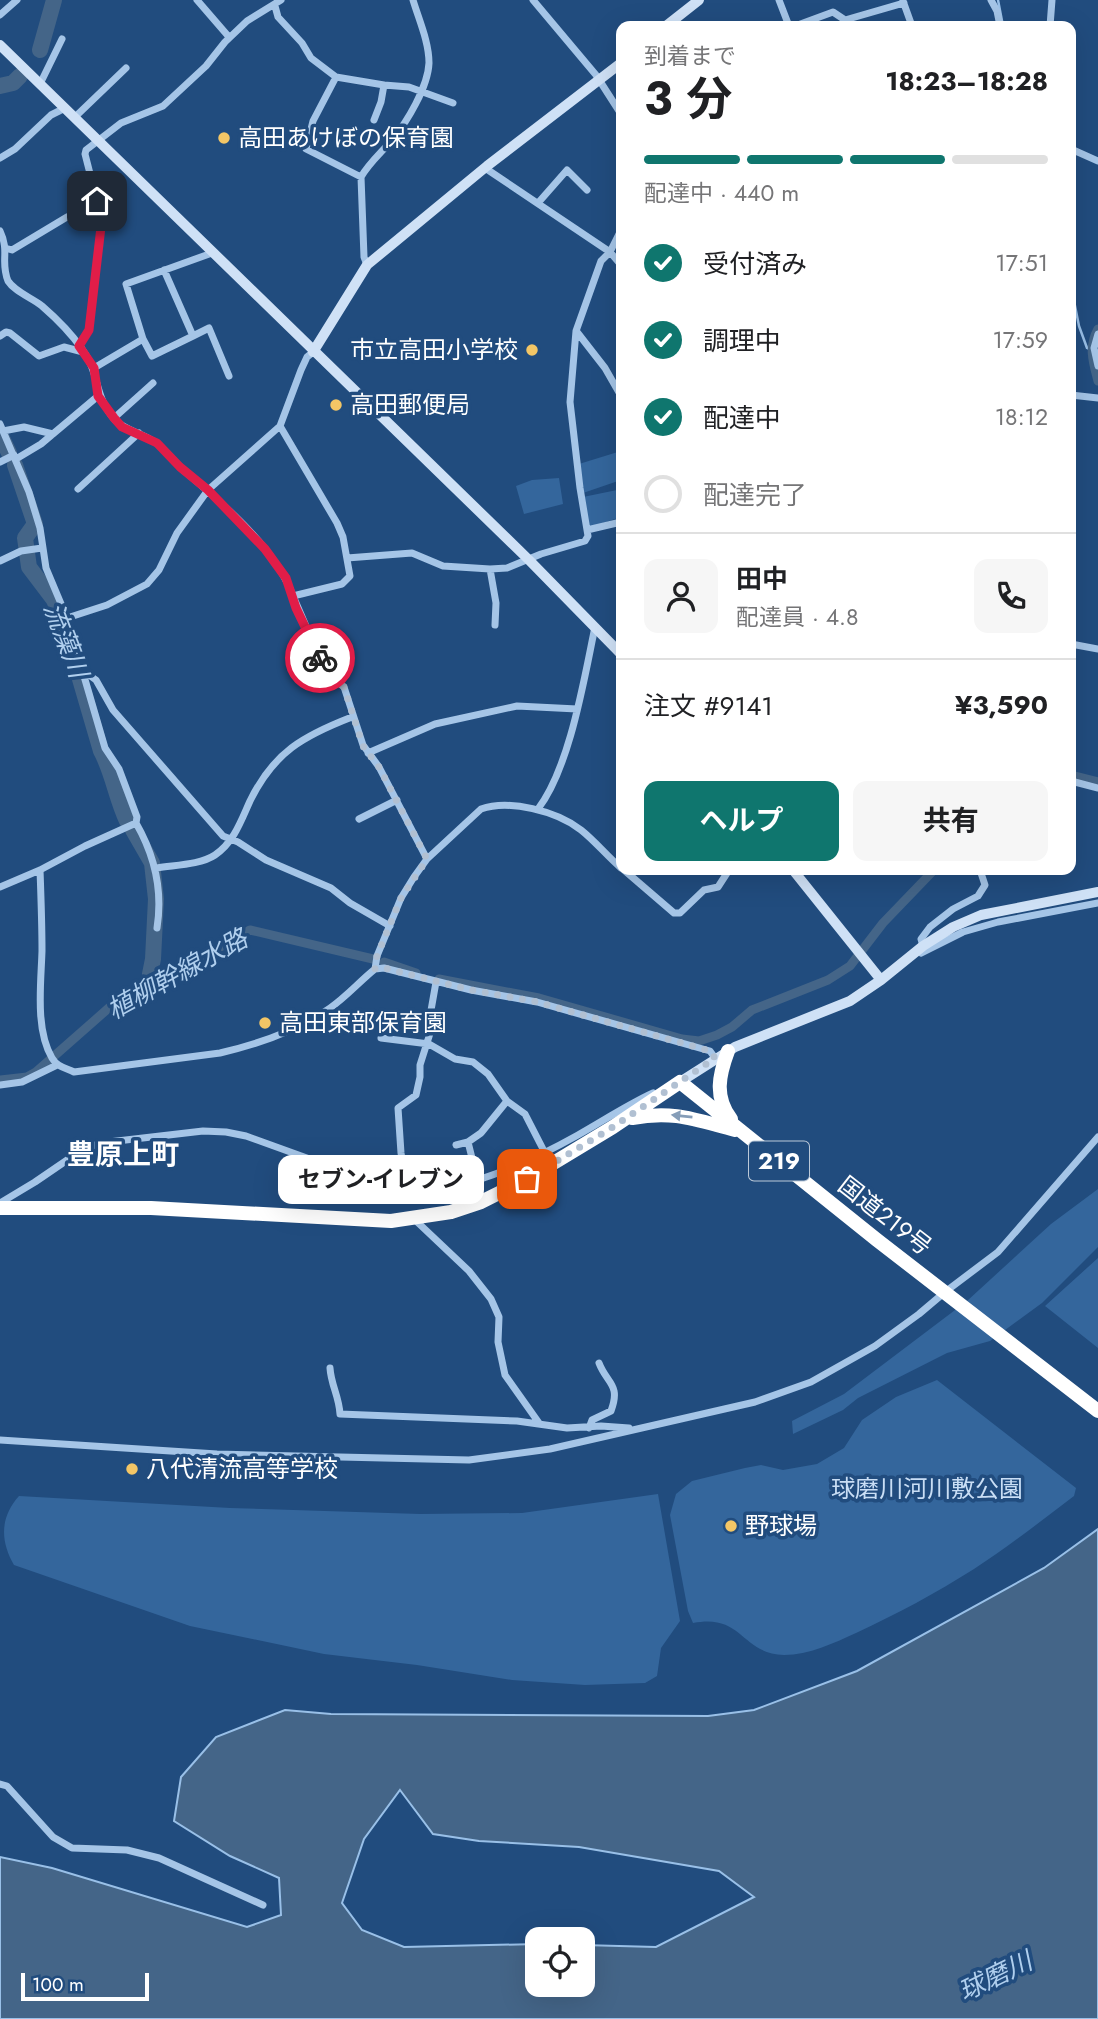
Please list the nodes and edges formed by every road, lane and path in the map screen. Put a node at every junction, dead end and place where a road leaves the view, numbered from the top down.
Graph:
1 (17, 0) edge
2 (197, 0) edge
3 (413, 0) edge
4 (533, 0) edge
5 (699, 0) edge
6 (779, 0) edge
7 (991, 0) edge
8 (1052, 0) edge
9 (903, 1) edge
10 (278, 3) edge
11 (0, 15) edge
12 (672, 21) edge
13 (787, 21) edge
14 (809, 21) edge
15 (910, 21) edge
16 (999, 21) edge
17 (1050, 21) edge
18 (229, 37) junction
19 (62, 39) dead end
20 (0, 45) edge
21 (616, 67) edge
22 (126, 68) dead end
23 (336, 77) junction
24 (600, 81) junction
25 (40, 83) junction
26 (384, 85) junction
27 (420, 92) junction
28 (453, 103) dead end
29 (616, 106) edge
30 (65, 108) junction
31 (75, 117) junction
32 (374, 120) dead end
33 (99, 141) junction
34 (1076, 151) edge
35 (1, 153) edge
36 (1098, 161) edge
37 (485, 168) junction
38 (361, 177) junction
39 (587, 190) dead end
40 (538, 204) junction
41 (98, 209) junction
42 (0, 231) edge
43 (616, 240) edge
44 (5, 248) junction
45 (610, 252) junction
46 (212, 253) junction
47 (616, 259) edge
48 (367, 265) junction
49 (164, 271) junction
50 (576, 331) junction
51 (1098, 334) edge
52 (0, 336) edge
53 (193, 336) junction
54 (144, 340) junction
55 (82, 349) junction
56 (313, 352) junction
57 (1098, 366) edge
58 (94, 368) junction
59 (229, 376) dead end
60 (153, 383) dead end
61 (616, 387) edge
62 (98, 396) junction
63 (1076, 396) edge
64 (1098, 398) edge
65 (114, 418) junction
66 (280, 426) junction
67 (1, 428) edge
68 (139, 433) junction
69 (53, 434) junction
70 (15, 457) junction
71 (0, 462) edge
72 (78, 489) dead end
73 (208, 490) junction
74 (616, 523) edge
75 (587, 530) junction
76 (42, 548) junction
77 (346, 558) junction
78 (529, 560) junction
79 (0, 561) edge
80 (490, 569) junction
81 (293, 596) junction
82 (67, 618) junction
83 (495, 625) dead end
84 (595, 625) junction
85 (1076, 645) edge
86 (616, 648) edge
87 (1098, 649) edge
88 (83, 674) junction
89 (577, 709) junction
90 (352, 718) junction
91 (368, 752) junction
92 (1076, 782) edge
93 (1098, 788) edge
94 (397, 800) junction
95 (538, 809) junction
96 (359, 819) dead end
97 (136, 823) junction
98 (230, 839) junction
99 (427, 859) junction
100 (616, 863) edge
101 (157, 868) junction
102 (40, 870) junction
103 (629, 875) edge
104 (726, 875) edge
105 (797, 875) edge
106 (982, 875) edge
107 (0, 887) edge
108 (1098, 892) edge
109 (1098, 903) edge
110 (390, 926) junction
111 (157, 928) dead end
112 (923, 946) junction
113 (906, 961) junction
114 (375, 969) junction
115 (881, 981) junction
116 (436, 982) junction
117 (381, 1038) dead end
118 (429, 1044) junction
119 (728, 1051) junction
120 (715, 1058) junction
121 (57, 1065) junction
122 (680, 1082) junction
123 (0, 1085) edge
124 (507, 1101) junction
125 (623, 1120) junction
126 (740, 1131) junction
127 (1098, 1137) edge
128 (467, 1142) junction
129 (456, 1145) dead end
130 (545, 1153) junction
131 (477, 1178) junction
132 (408, 1192) junction
133 (0, 1205) edge
134 (412, 1217) junction
135 (948, 1295) junction
136 (599, 1363) dead end
137 (330, 1368) dead end
138 (1098, 1411) edge
139 (541, 1424) junction
140 (589, 1428) junction
141 (637, 1429) junction
142 (0, 1440) edge
143 (0, 1784) edge
144 (263, 1905) dead end

1 - 11 street
2 - 18 street
3 - 27 street
4 - 24 street
5 - 12 street
6 - 13 street
7 - 16 street
8 - 17 street
9 - 14 street
9 - 15 street
10 - 18 street
10 - 23 street
18 - 33 street
19 - 25 street
20 - 25 street
21 - 24 street
22 - 31 street
23 - 26 street
23 - 38 street
24 - 29 street
24 - 37 street
25 - 30 street
26 - 27 street
26 - 32 street
27 - 28 street
27 - 38 street
30 - 31 street
30 - 35 street
31 - 33 street
33 - 41 street
33 - 46 street
34 - 36 street
37 - 40 street
37 - 48 street
38 - 48 street
39 - 40 street
40 - 45 street
41 - 44 street
41 - 55 street
42 - 44 street
43 - 45 street
44 - 55 street
45 - 47 street
45 - 50 street
46 - 49 street
46 - 56 street
48 - 56 street
49 - 53 street
49 - 54 street
50 - 61 street
50 - 75 street
51 - 57 street
52 - 55 street
53 - 54 street
53 - 59 street
54 - 58 street
55 - 58 street
56 - 66 street
56 - 78 street
58 - 62 street
60 - 65 street
62 - 65 street
62 - 69 street
63 - 64 street
65 - 68 street
66 - 73 street
66 - 77 street
67 - 69 street
67 - 70 street
68 - 72 street
68 - 73 street
69 - 70 street
70 - 71 street
70 - 76 street
73 - 81 street
73 - 82 street
74 - 75 street
75 - 78 street
76 - 79 street
76 - 82 street
77 - 80 street
77 - 81 street
78 - 80 street
78 - 84 street
80 - 83 street
81 - 90 street
82 - 88 street
84 - 86 street
84 - 89 street
85 - 87 street
88 - 97 street
88 - 98 street
89 - 91 street
89 - 95 street
90 - 91 street
90 - 98 street
91 - 94 street
92 - 93 street
94 - 96 street
94 - 99 street
95 - 99 street
95 - 100 street
97 - 101 street
97 - 102 street
98 - 101 street
98 - 110 street
99 - 110 street
101 - 111 street
102 - 107 street
102 - 121 street
103 - 104 street
105 - 115 street
106 - 112 street
108 - 112 street
109 - 113 street
110 - 114 street
112 - 113 street
113 - 115 street
114 - 116 street
114 - 121 street
115 - 119 street
116 - 118 street
116 - 120 street
117 - 118 street
118 - 124 street
118 - 132 street
119 - 120 street
119 - 126 highway
120 - 122 street
121 - 123 street
122 - 125 highway
122 - 126 highway, 国道219号 / 219
122 - 130 street
124 - 128 street
124 - 130 street
126 -> 125 highway
125 - 134 highway
126 - 135 highway, 国道219号 / 219
127 - 135 street
128 - 129 street
128 - 131 street
130 - 131 street
131 - 132 street
132 - 133 street
133 - 134 highway
134 - 139 street
135 - 138 highway, 国道219号 / 219
135 - 141 street
136 - 140 street
137 - 139 street
139 - 140 street
140 - 141 street
141 - 142 street
143 - 144 street

